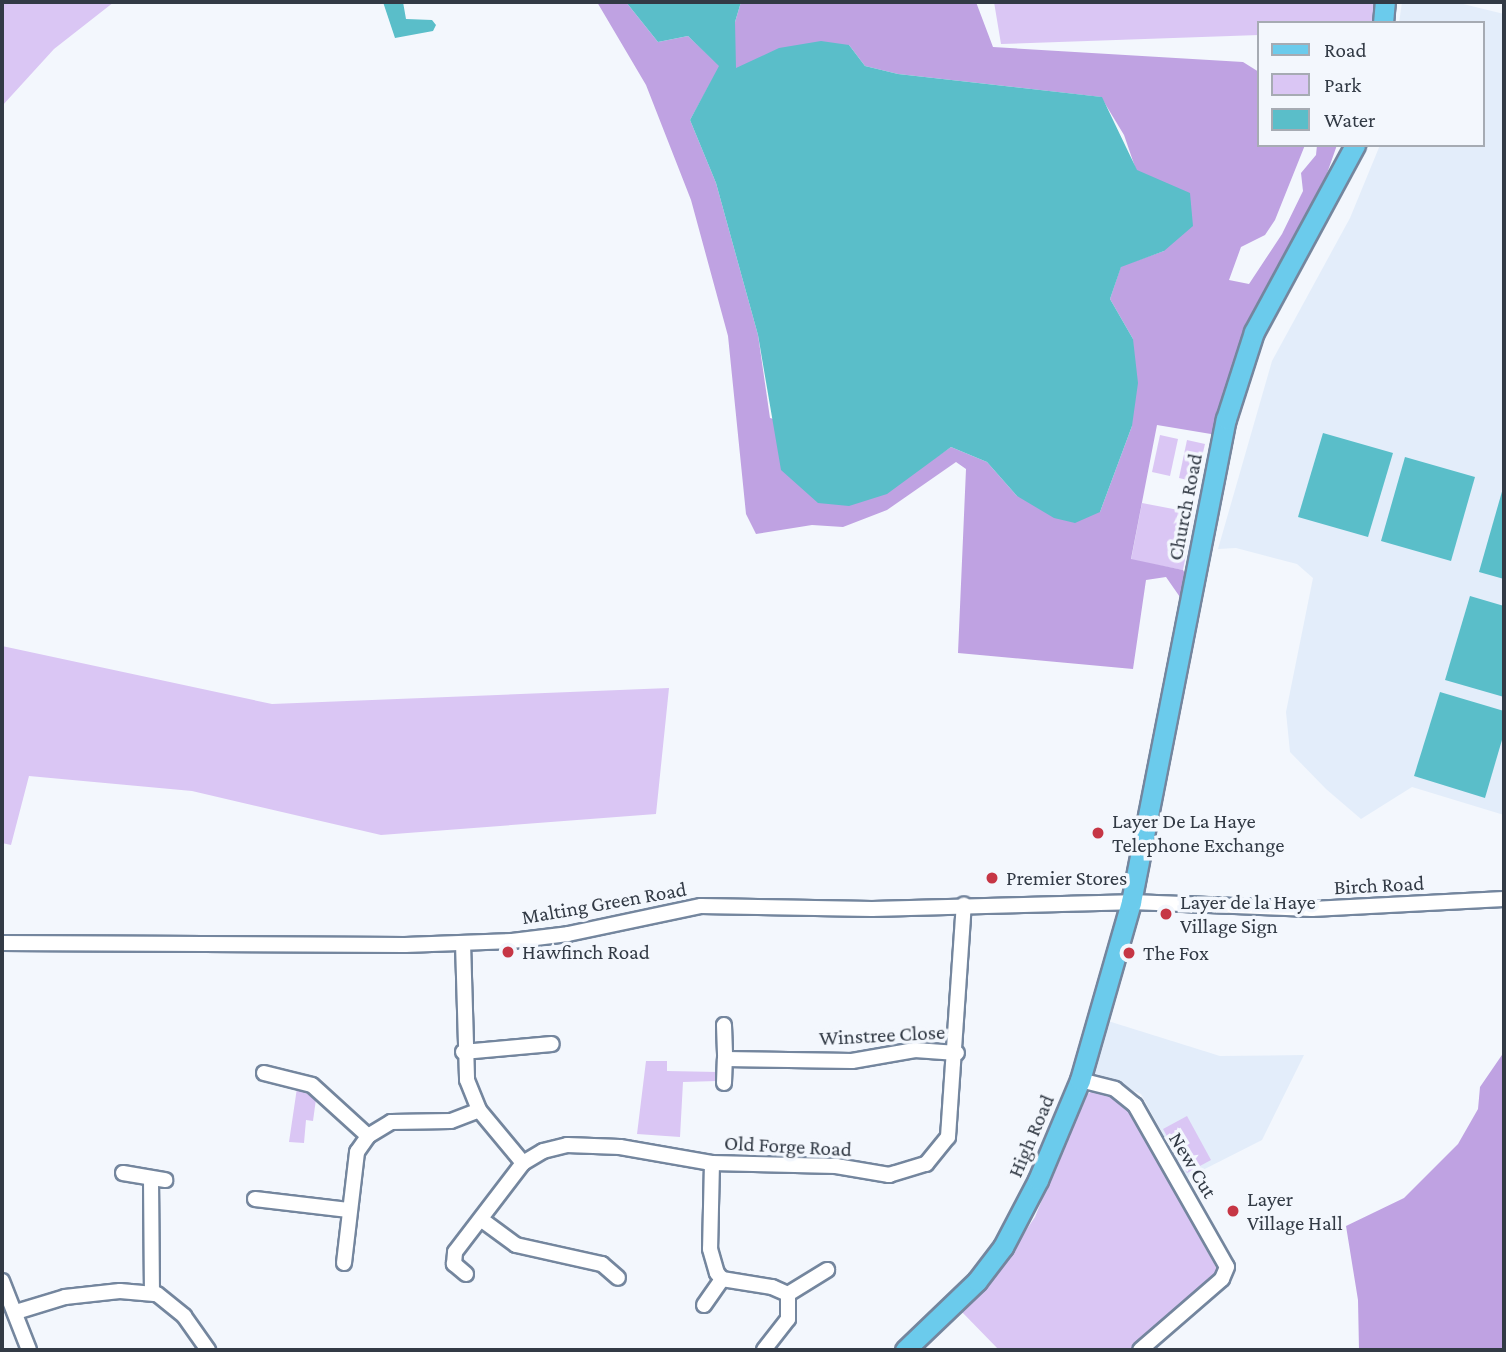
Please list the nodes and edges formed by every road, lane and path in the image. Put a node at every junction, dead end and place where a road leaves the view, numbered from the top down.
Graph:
1 (1385, 2) edge
2 (1383, 21) edge
3 (1354, 147) edge
4 (1504, 899) edge
5 (1130, 902) junction
6 (964, 905) junction
7 (463, 943) junction
8 (5, 946) edge
9 (724, 1025) dead end
10 (552, 1044) dead end
11 (463, 1052) junction
12 (957, 1053) junction
13 (725, 1059) junction
14 (264, 1073) dead end
15 (1080, 1080) junction
16 (724, 1083) dead end
17 (480, 1110) junction
18 (368, 1136) junction
19 (523, 1163) junction
20 (712, 1163) junction
21 (123, 1173) dead end
22 (255, 1199) dead end
23 (348, 1210) junction
24 (482, 1220) junction
25 (344, 1263) dead end
26 (827, 1270) dead end
27 (466, 1274) dead end
28 (618, 1278) dead end
29 (722, 1279) junction
30 (2, 1281) edge
31 (152, 1293) junction
32 (788, 1294) junction
33 (704, 1305) dead end
34 (16, 1312) junction
35 (29, 1350) edge
36 (208, 1350) edge
37 (764, 1350) edge
38 (905, 1350) edge
39 (1140, 1350) edge

1 - 2 main road
3 - 5 main road, Church Road
4 - 5 street, Birch Road
5 - 6 street, Malting Green Road
5 - 15 main road, High Road
6 - 7 street, Malting Green Road
6 - 12 street, Old Forge Road
7 - 8 street, Malting Green Road
7 - 11 street
9 - 13 street
10 - 11 street
11 - 17 street
12 - 13 street, Winstree Close
12 - 20 street, Old Forge Road
13 - 16 street
14 - 18 street
15 - 38 main road, High Road
15 - 39 street, New Cut
17 - 18 street
17 - 19 street
18 - 23 street
19 - 20 street, Old Forge Road
19 - 24 street, Old Forge Road
20 - 29 street
21 - 31 street
22 - 23 street
23 - 25 street
24 - 27 street, Old Forge Road
24 - 28 street
26 - 32 street
29 - 32 street
29 - 33 street
30 - 34 street
31 - 34 street
31 - 36 street
32 - 37 street
34 - 35 street

